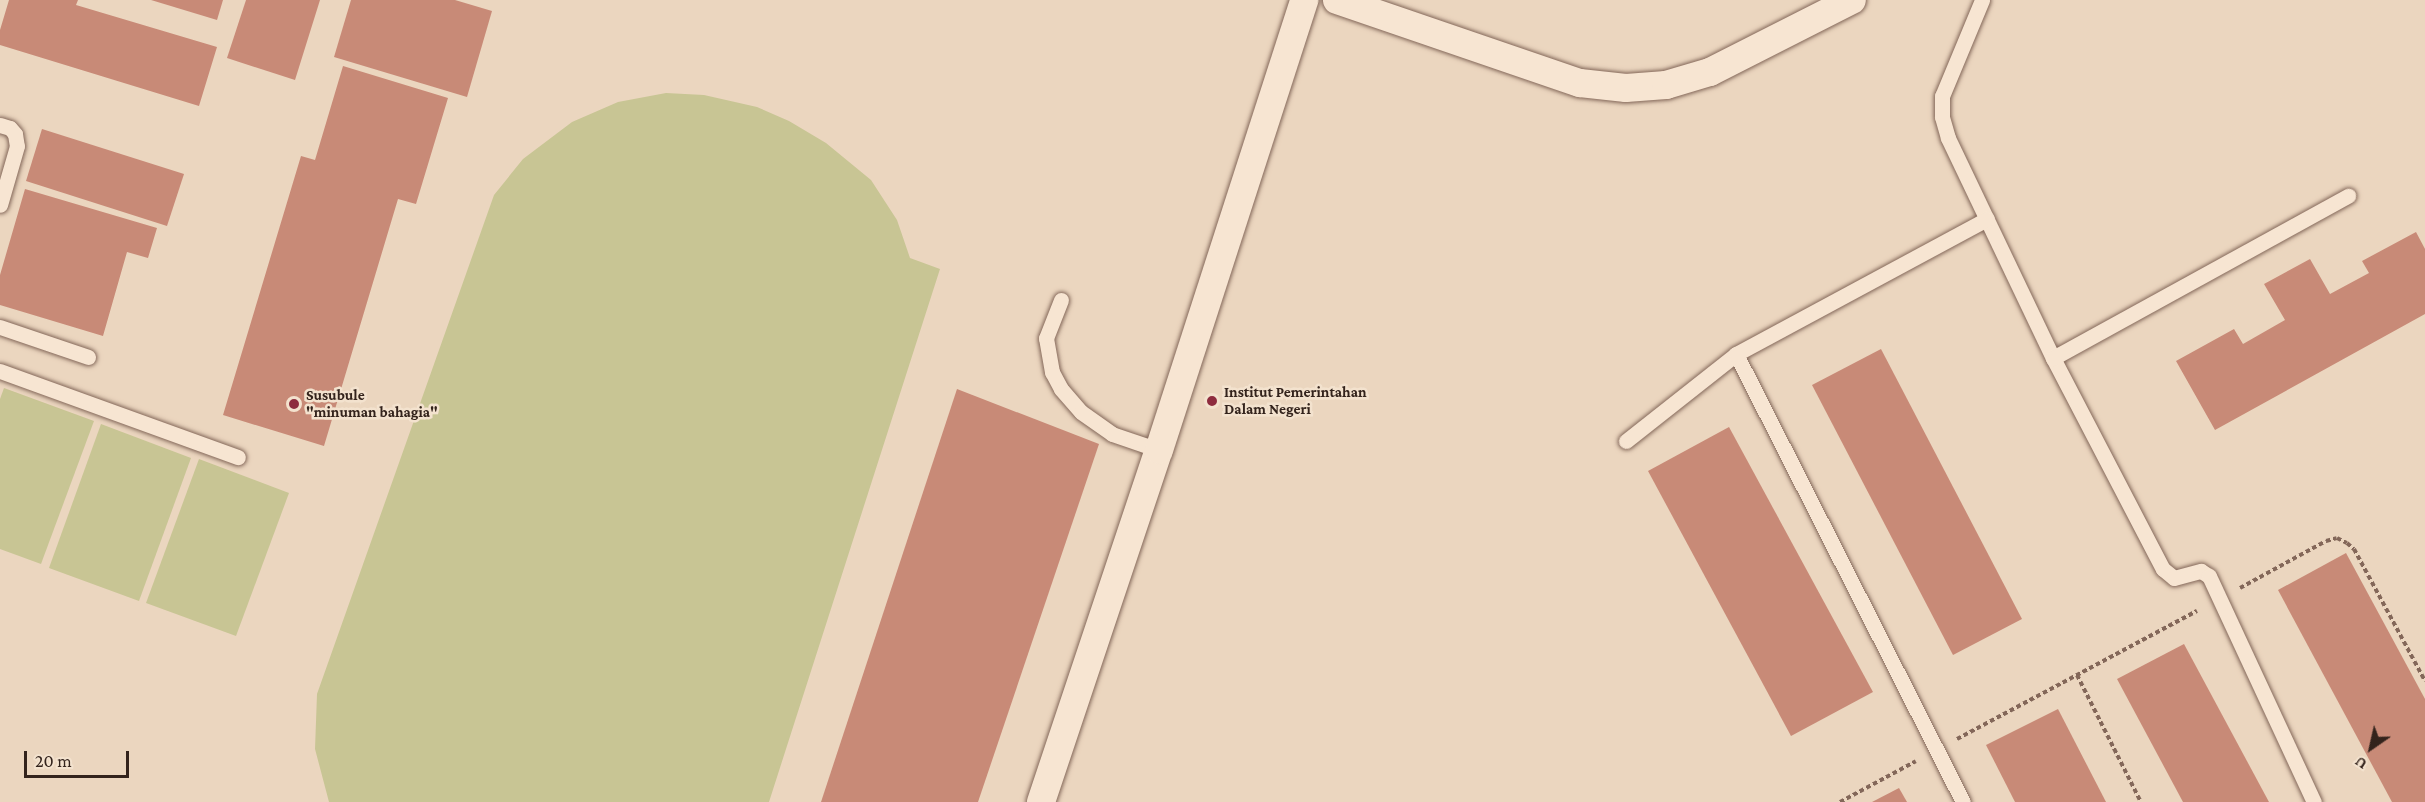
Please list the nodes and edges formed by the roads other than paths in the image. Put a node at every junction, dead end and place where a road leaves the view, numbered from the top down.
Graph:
1 (1304, 0) edge
2 (1337, 0) edge
3 (1852, 0) edge
4 (1983, 0) edge
5 (0, 125) edge
6 (2348, 196) dead end
7 (0, 205) edge
8 (1987, 219) junction
9 (1061, 300) dead end
10 (0, 327) edge
11 (1736, 354) junction
12 (88, 357) dead end
13 (2054, 358) junction
14 (0, 371) edge
15 (1626, 441) dead end
16 (1160, 450) junction
17 (238, 457) dead end
18 (1041, 802) edge
19 (1963, 802) edge
20 (2314, 802) edge

1 - 16 street
2 - 3 street
4 - 8 lane
5 - 7 lane
6 - 13 lane
8 - 11 lane
8 - 13 lane
9 - 16 lane
10 - 12 lane
11 - 15 lane
11 - 19 lane
13 - 20 lane
14 - 17 lane
16 - 18 street

